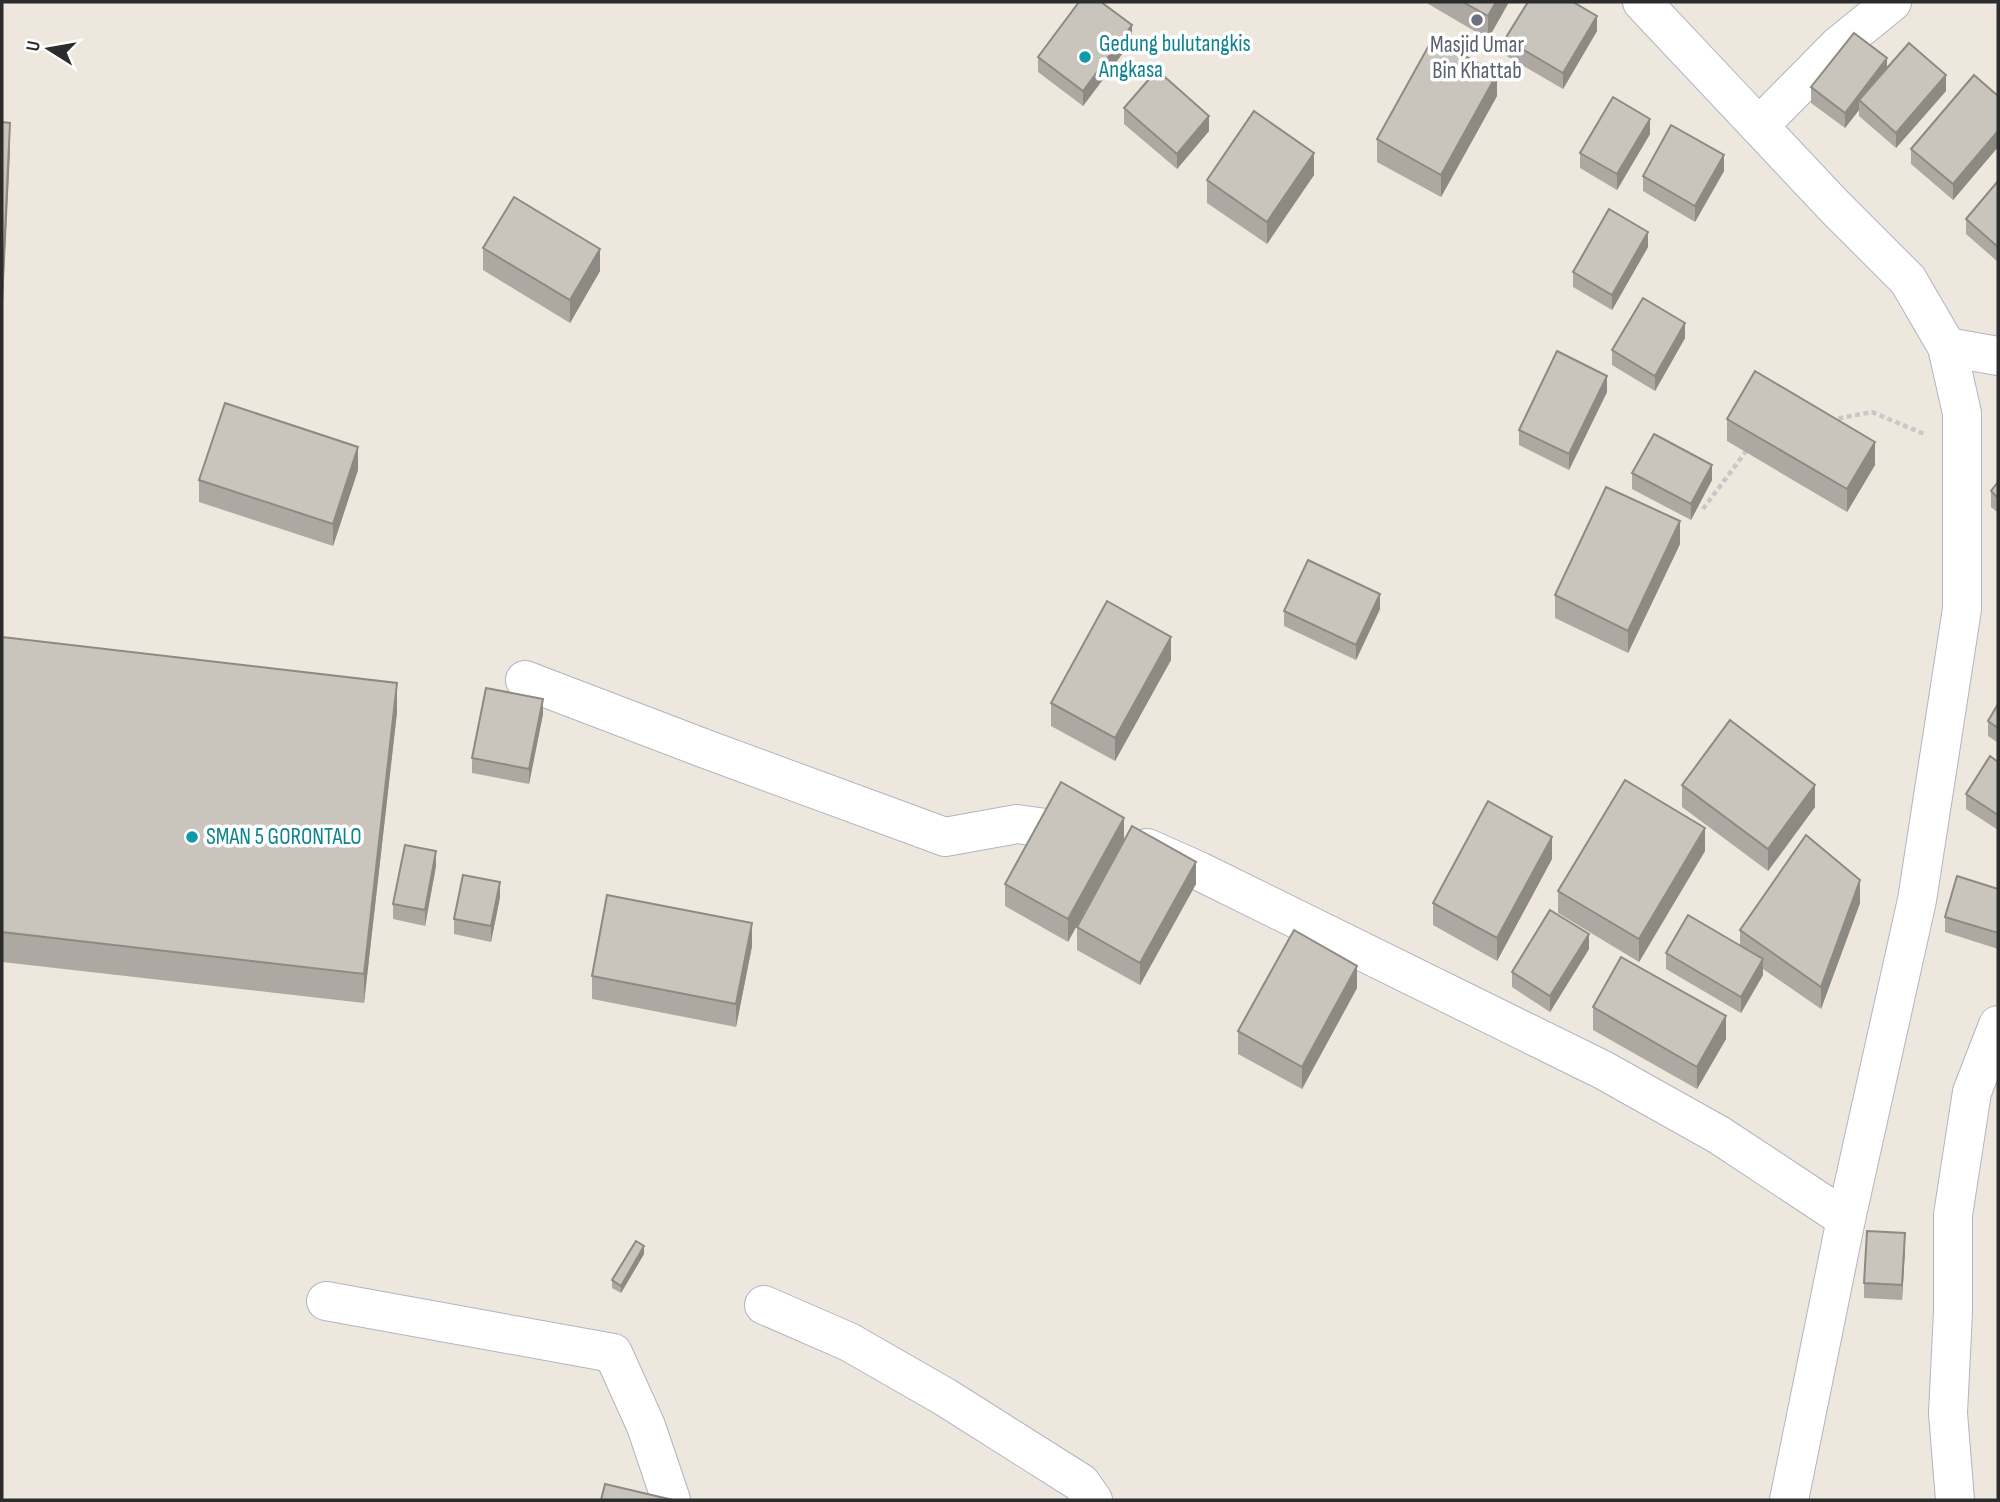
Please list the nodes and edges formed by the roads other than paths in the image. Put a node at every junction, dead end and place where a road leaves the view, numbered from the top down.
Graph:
1 (1642, 2) edge
2 (1892, 2) edge
3 (1759, 126) junction
4 (1947, 347) junction
5 (1998, 356) edge
6 (525, 680) dead end
7 (1998, 1025) edge
8 (1846, 1219) junction
9 (326, 1301) dead end
10 (764, 1305) dead end
11 (671, 1500) edge
12 (1093, 1500) edge
13 (1790, 1500) edge
14 (1955, 1500) edge

1 - 3 street
2 - 3 street
3 - 4 street
4 - 5 street
4 - 8 street
6 - 8 street
7 - 14 street
8 - 13 street
9 - 11 street
10 - 12 street

